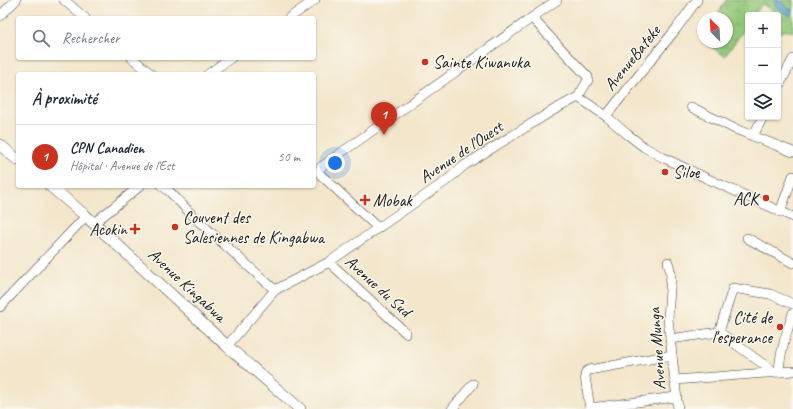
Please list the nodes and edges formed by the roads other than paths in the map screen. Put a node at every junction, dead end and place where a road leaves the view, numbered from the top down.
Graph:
1 (16, 0) edge
2 (64, 0) edge
3 (315, 0) edge
4 (557, 0) edge
5 (697, 0) edge
6 (0, 16) edge
7 (83, 16) edge
8 (292, 16) edge
9 (532, 18) junction
10 (793, 59) edge
11 (134, 60) edge
12 (228, 60) edge
13 (149, 72) edge
14 (211, 72) edge
15 (780, 84) edge
16 (578, 97) junction
17 (691, 107) dead end
18 (606, 116) junction
19 (761, 120) edge
20 (753, 136) junction
21 (0, 145) edge
22 (793, 152) edge
23 (16, 158) edge
24 (793, 176) edge
25 (52, 188) edge
26 (137, 188) edge
27 (165, 188) edge
28 (780, 212) junction
29 (793, 217) edge
30 (90, 219) junction
31 (378, 228) junction
32 (747, 238) dead end
33 (329, 262) junction
34 (668, 262) dead end
35 (793, 262) edge
36 (275, 290) junction
37 (793, 304) edge
38 (0, 307) edge
39 (793, 313) edge
40 (719, 332) junction
41 (406, 333) dead end
42 (670, 339) junction
43 (227, 346) junction
44 (672, 355) junction
45 (793, 371) edge
46 (776, 372) junction
47 (675, 380) junction
48 (473, 384) dead end
49 (676, 397) junction
50 (300, 409) edge
51 (452, 409) edge
52 (590, 409) edge
53 (678, 409) edge

1 - 6 street
2 - 7 street
3 - 8 street
4 - 9 street
5 - 18 street, AvenueBateke
9 - 16 street
9 - 31 street
10 - 15 street
11 - 13 street
12 - 14 street
16 - 18 street
16 - 31 street, Avenue de l'Ouest
17 - 20 street
18 - 28 street
19 - 20 street
20 - 22 street
21 - 23 street
24 - 28 street
25 - 30 street, Avenue Kingabwa
26 - 30 street
27 - 36 street
28 - 29 street
30 - 38 street
30 - 43 street, Avenue Kingabwa
31 - 33 street, Avenue de l'Ouest
32 - 35 street
33 - 36 street, Avenue de l'Ouest
33 - 41 street, Avenue du Sud
34 - 42 street, Avenue Munga
36 - 43 street, Avenue de l'Ouest
37 - 40 street
39 - 46 street
40 - 42 street
40 - 46 street
42 - 44 street, Avenue Munga
43 - 50 street, Avenue Kingabwa
44 - 47 street, Avenue Munga
44 - 52 street
45 - 46 street
46 - 47 street
47 - 49 street, Avenue Munga
48 - 51 street
49 - 52 street
49 - 53 street, Avenue Munga

